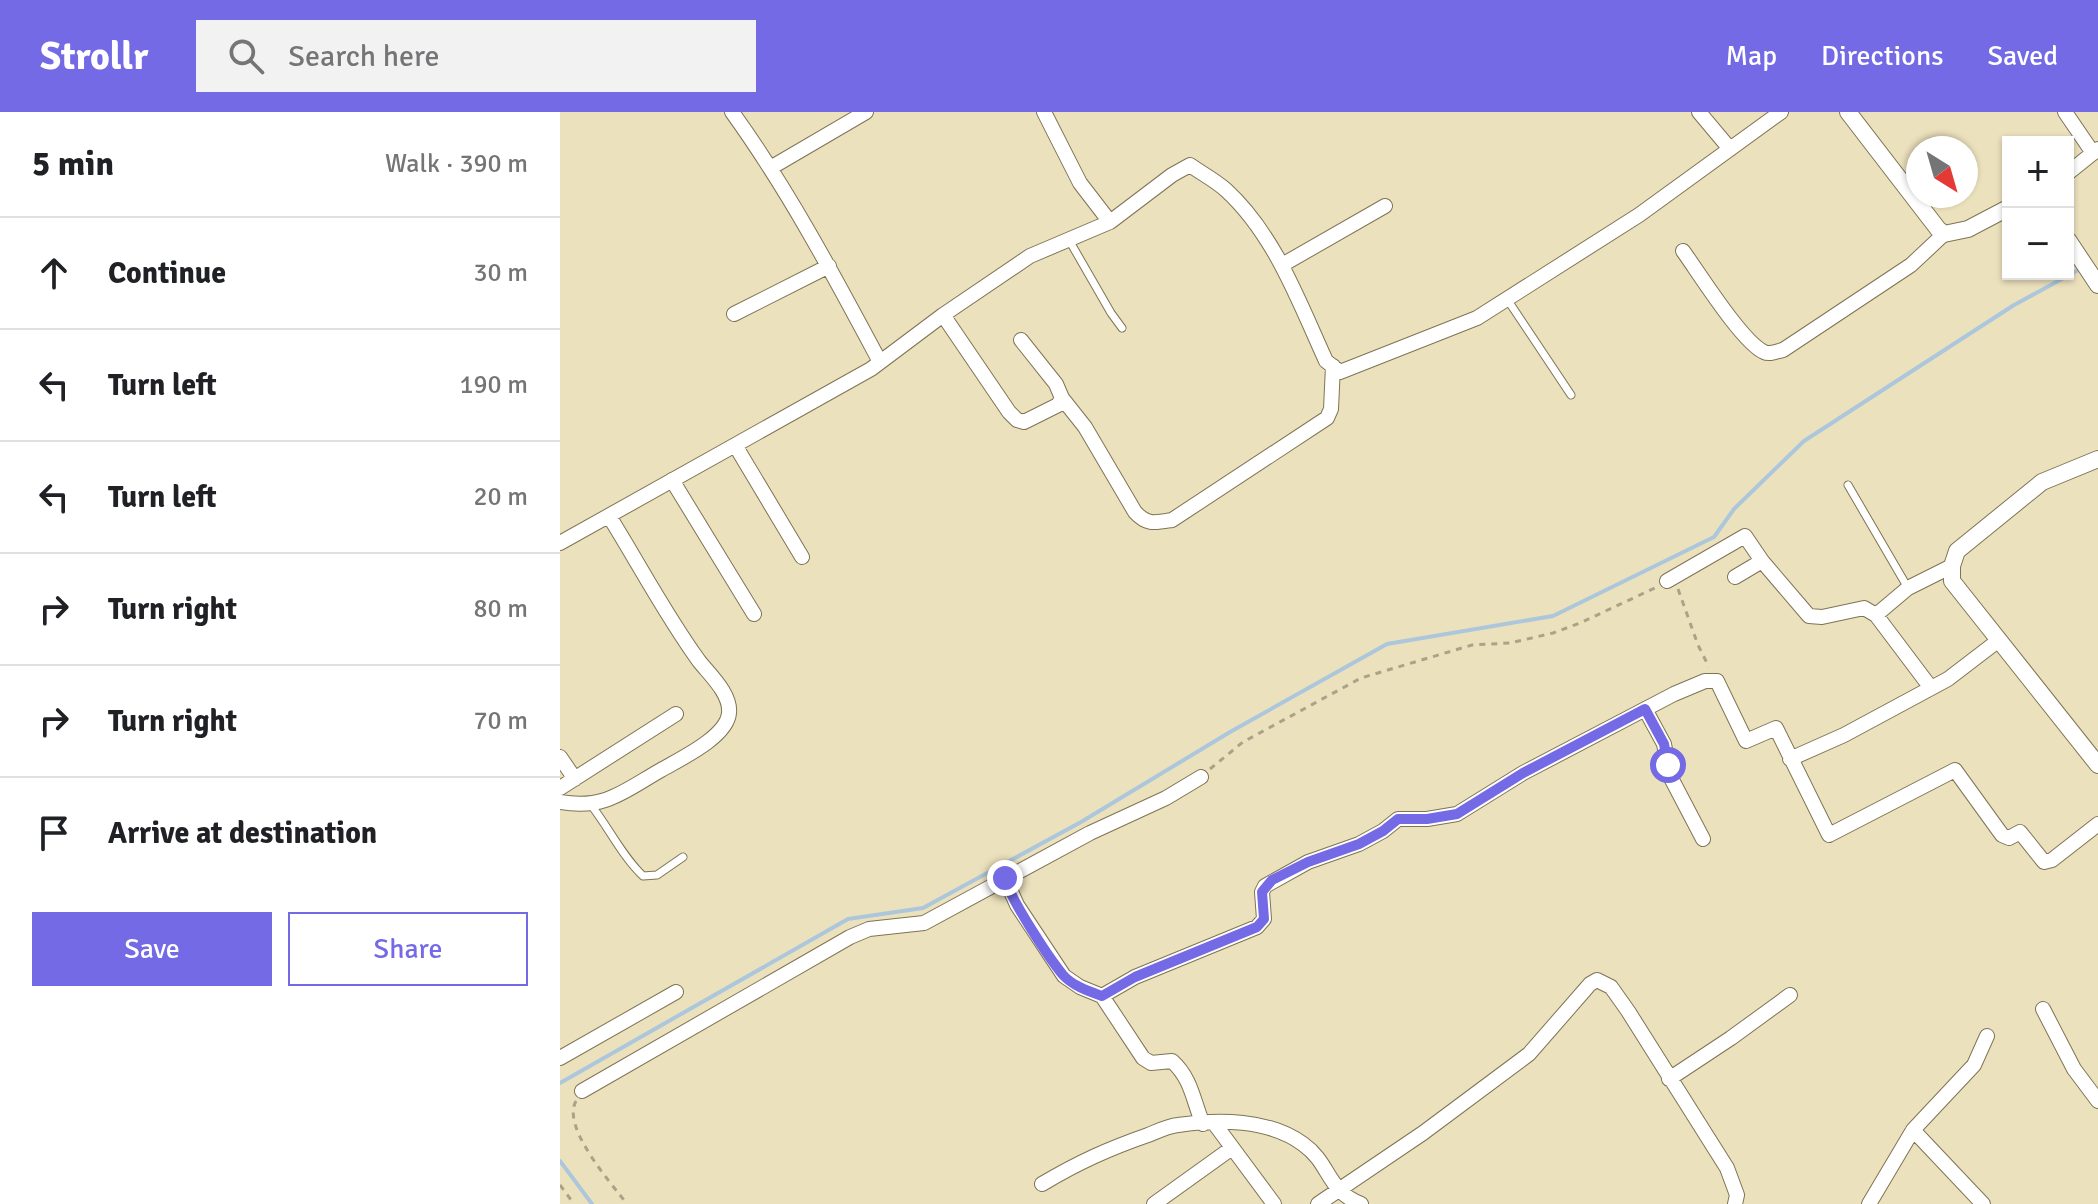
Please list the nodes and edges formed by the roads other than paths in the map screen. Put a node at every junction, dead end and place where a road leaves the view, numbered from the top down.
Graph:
1 (732, 112) edge
2 (866, 112) edge
3 (1044, 112) edge
4 (1699, 112) edge
5 (1781, 112) edge
6 (1848, 112) edge
7 (2065, 112) edge
8 (1730, 149) junction
9 (2095, 151) edge
10 (772, 167) junction
11 (2074, 168) edge
12 (1385, 206) dead end
13 (2002, 211) edge
14 (1110, 222) junction
15 (1944, 234) junction
16 (1069, 240) junction
17 (2074, 250) edge
18 (1683, 251) dead end
19 (1282, 265) junction
20 (829, 266) junction
21 (2098, 285) edge
22 (1507, 299) junction
23 (734, 314) dead end
24 (943, 315) junction
25 (1122, 328) dead end
26 (1021, 340) dead end
27 (880, 362) junction
28 (1333, 366) junction
29 (1571, 395) dead end
30 (1062, 398) junction
31 (735, 445) junction
32 (2098, 459) edge
33 (672, 480) junction
34 (1848, 485) dead end
35 (609, 516) junction
36 (560, 543) edge
37 (802, 557) dead end
38 (1762, 561) junction
39 (1952, 566) junction
40 (1735, 577) dead end
41 (1667, 581) road end
42 (1908, 588) junction
43 (754, 614) dead end
44 (1876, 615) junction
45 (1999, 640) junction
46 (1931, 688) junction
47 (1645, 709) junction
48 (676, 714) dead end
49 (560, 757) edge
50 (1790, 759) junction
51 (2098, 765) edge
52 (1201, 777) road end
53 (575, 779) junction
54 (560, 788) edge
55 (560, 802) edge
56 (591, 805) junction
57 (2098, 824) edge
58 (1703, 839) dead end
59 (683, 857) dead end
60 (1005, 878) junction
61 (676, 992) dead end
62 (1790, 995) dead end
63 (1102, 996) junction
64 (2043, 1009) dead end
65 (1987, 1036) dead end
66 (560, 1058) edge
67 (1669, 1079) junction
68 (582, 1091) road end
69 (2098, 1101) edge
70 (1209, 1124) junction
71 (1913, 1130) junction
72 (1232, 1148) junction
73 (1042, 1184) dead end
74 (1337, 1191) junction
75 (1154, 1204) edge
76 (1274, 1204) edge
77 (1318, 1204) edge
78 (1361, 1204) edge
79 (1735, 1204) edge
80 (1869, 1204) edge
81 (1983, 1204) edge

1 - 10 street
2 - 10 street
3 - 14 street
4 - 8 street
5 - 8 street
6 - 15 street
7 - 9 street
8 - 22 street
9 - 11 street
10 - 20 street
12 - 19 street
13 - 15 street
14 - 16 street
14 - 19 street
15 - 18 street
16 - 24 street
16 - 25 lane
17 - 21 street
19 - 28 street
20 - 23 street
20 - 27 street
22 - 28 street
22 - 29 lane
24 - 27 street
24 - 30 street
26 - 30 street
27 - 31 street
28 - 30 street
31 - 33 street
31 - 37 street
32 - 39 street
33 - 35 street
33 - 43 street
34 - 42 lane
35 - 36 street
35 - 56 street
38 - 40 street
38 - 41 street
38 - 44 street
39 - 42 street
39 - 45 street
42 - 44 street
44 - 46 street
45 - 46 street
45 - 51 street
46 - 50 street
47 - 50 street
47 - 58 street
47 - 63 street
48 - 53 street
49 - 53 street
50 - 57 street
52 - 60 street
53 - 54 street
55 - 56 street
56 - 59 lane
60 - 63 street
60 - 68 street
61 - 66 street
62 - 67 street
63 - 70 street
64 - 69 street
65 - 71 street
67 - 74 street
67 - 79 street
70 - 72 street
70 - 73 street
70 - 74 street
71 - 80 street
71 - 81 street
72 - 75 street
72 - 76 street
74 - 77 street
74 - 78 street

